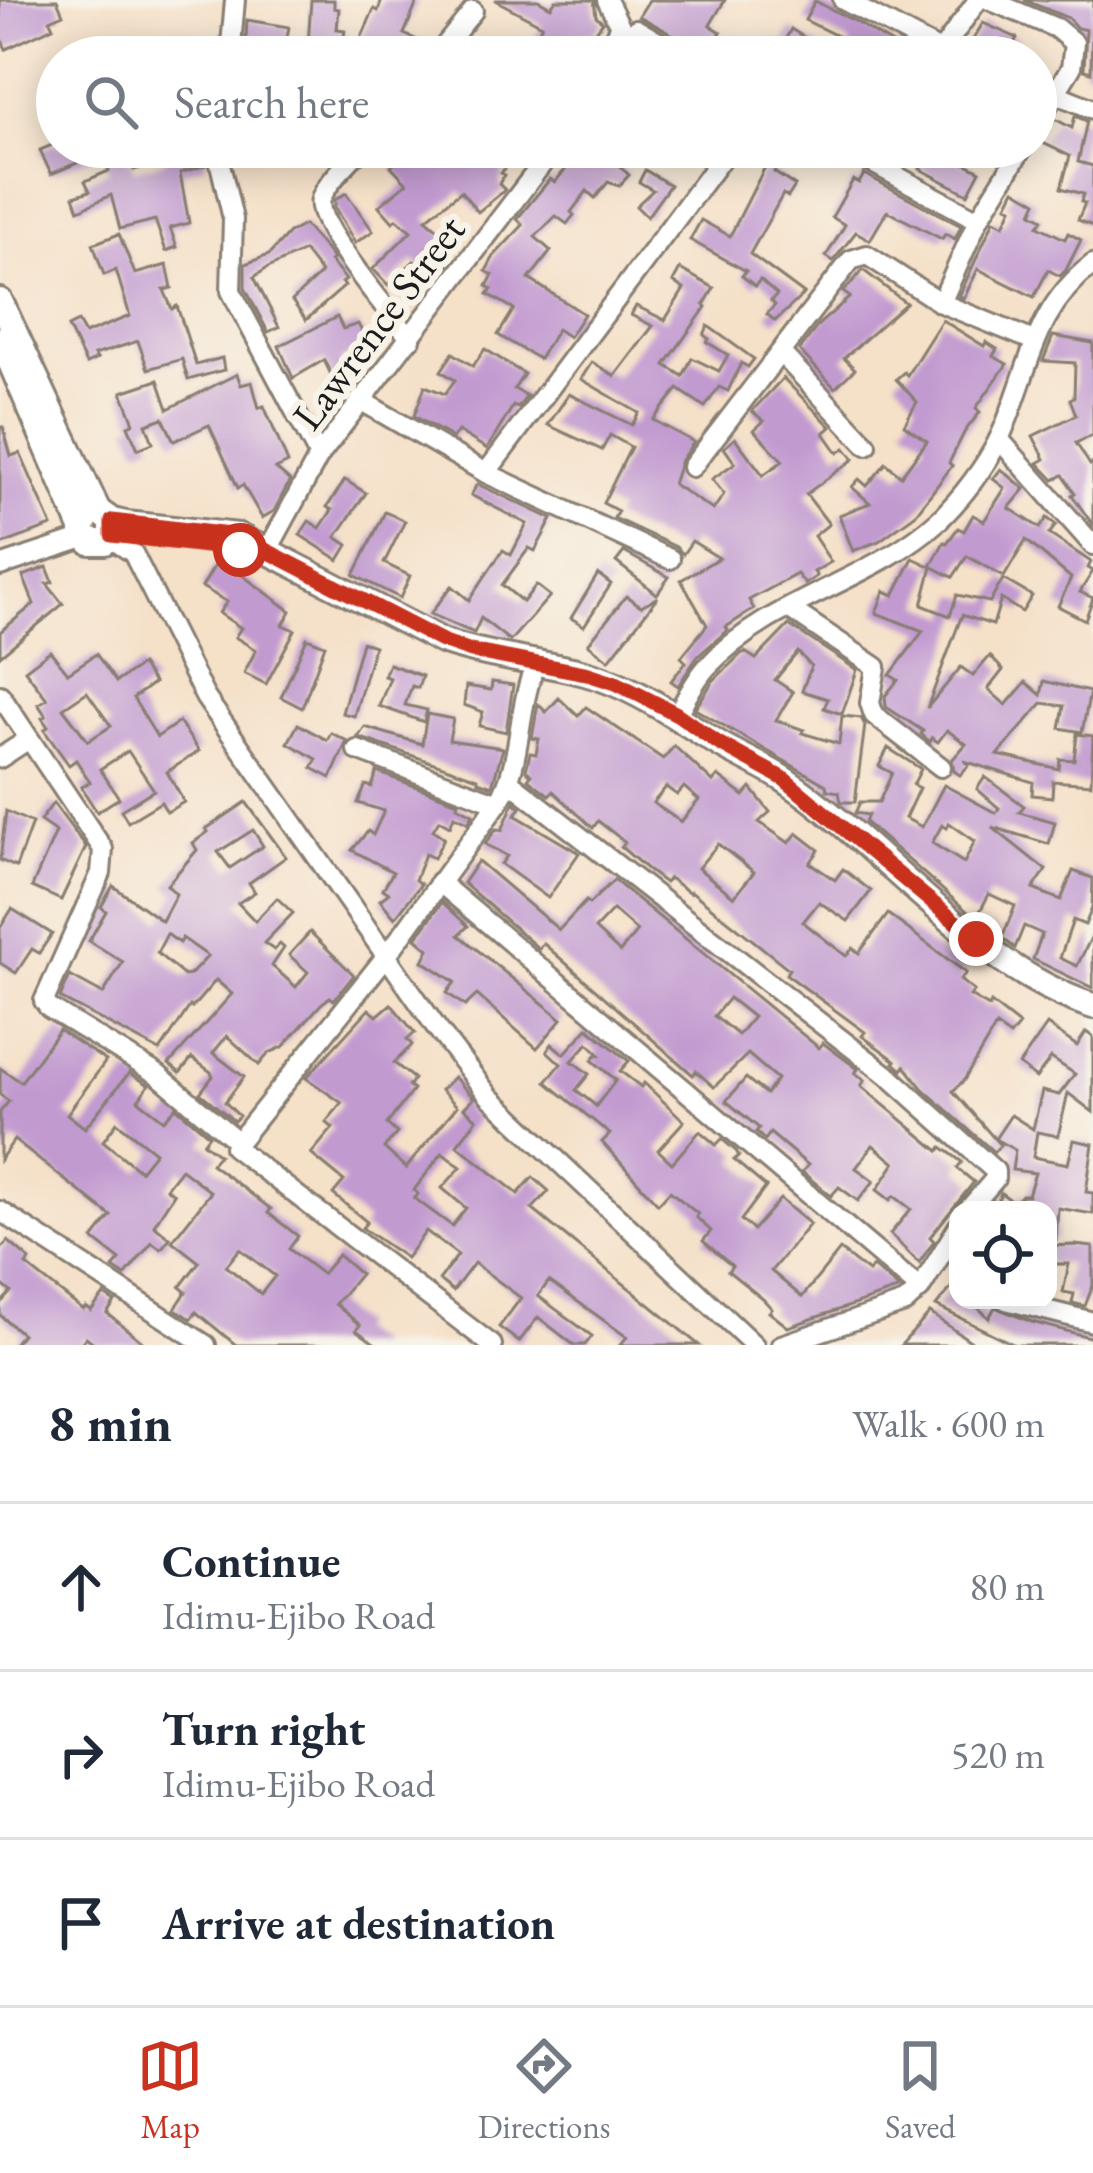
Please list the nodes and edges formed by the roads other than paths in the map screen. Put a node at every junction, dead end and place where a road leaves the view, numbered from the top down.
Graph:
1 (235, 0) edge
2 (607, 0) edge
3 (843, 0) edge
4 (978, 0) edge
5 (989, 0) edge
6 (473, 11) dead end
7 (636, 29) dead end
8 (232, 36) edge
9 (453, 36) edge
10 (612, 36) edge
11 (648, 36) edge
12 (906, 36) edge
13 (951, 36) edge
14 (1057, 89) edge
15 (1057, 94) edge
16 (1093, 109) edge
17 (221, 168) edge
18 (345, 168) edge
19 (539, 168) edge
20 (714, 168) edge
21 (898, 168) edge
22 (1009, 168) edge
23 (978, 220) junction
24 (1093, 264) edge
25 (0, 301) edge
26 (940, 303) junction
27 (411, 339) junction
28 (1034, 341) junction
29 (2, 348) edge
30 (781, 353) junction
31 (361, 400) junction
32 (999, 439) junction
33 (867, 445) dead end
34 (320, 456) junction
35 (692, 467) dead end
36 (485, 473) junction
37 (100, 528) junction
38 (1093, 544) edge
39 (269, 548) junction
40 (670, 559) dead end
41 (0, 566) edge
42 (790, 609) junction
43 (531, 677) junction
44 (0, 695) edge
45 (677, 714) junction
46 (29, 739) junction
47 (357, 750) dead end
48 (0, 758) edge
49 (940, 767) dead end
50 (510, 782) junction
51 (498, 802) junction
52 (439, 882) junction
53 (388, 954) junction
54 (1093, 1006) edge
55 (1093, 1019) edge
56 (238, 1141) junction
57 (976, 1201) edge
58 (0, 1211) edge
59 (949, 1242) edge
60 (920, 1289) junction
61 (1042, 1309) edge
62 (1093, 1322) edge
63 (206, 1345) edge
64 (492, 1345) edge
65 (754, 1345) edge
66 (782, 1345) edge

1 - 8 street
2 - 10 street
3 - 12 street
4 - 13 street
5 - 14 street
6 - 9 street
7 - 11 street
15 - 16 street
17 - 34 street
18 - 27 street
19 - 27 street, Lawrence Street
20 - 36 street
21 - 23 street
22 - 23 street
23 - 26 street
24 - 28 street
25 - 37 main road
26 - 28 street
26 - 30 street
27 - 31 street, Lawrence Street
28 - 32 street
29 - 37 main road
30 - 33 street
30 - 35 street
31 - 34 street, Lawrence Street
31 - 36 street
32 - 38 street
32 - 42 street
34 - 39 street, Lawrence Street
36 - 40 street
37 - 39 main road
37 - 41 street
37 - 43 main road
37 - 53 street
39 - 45 main road
42 - 45 street
42 - 49 street
43 - 50 street
43 - 55 main road
44 - 46 street
45 - 54 main road
46 - 48 street
46 - 56 street
47 - 51 street
50 - 51 street
50 - 57 street
51 - 52 street
52 - 53 street
52 - 60 street
53 - 56 street
53 - 65 street
56 - 64 street
58 - 63 street
59 - 60 street
60 - 66 street
61 - 62 street

